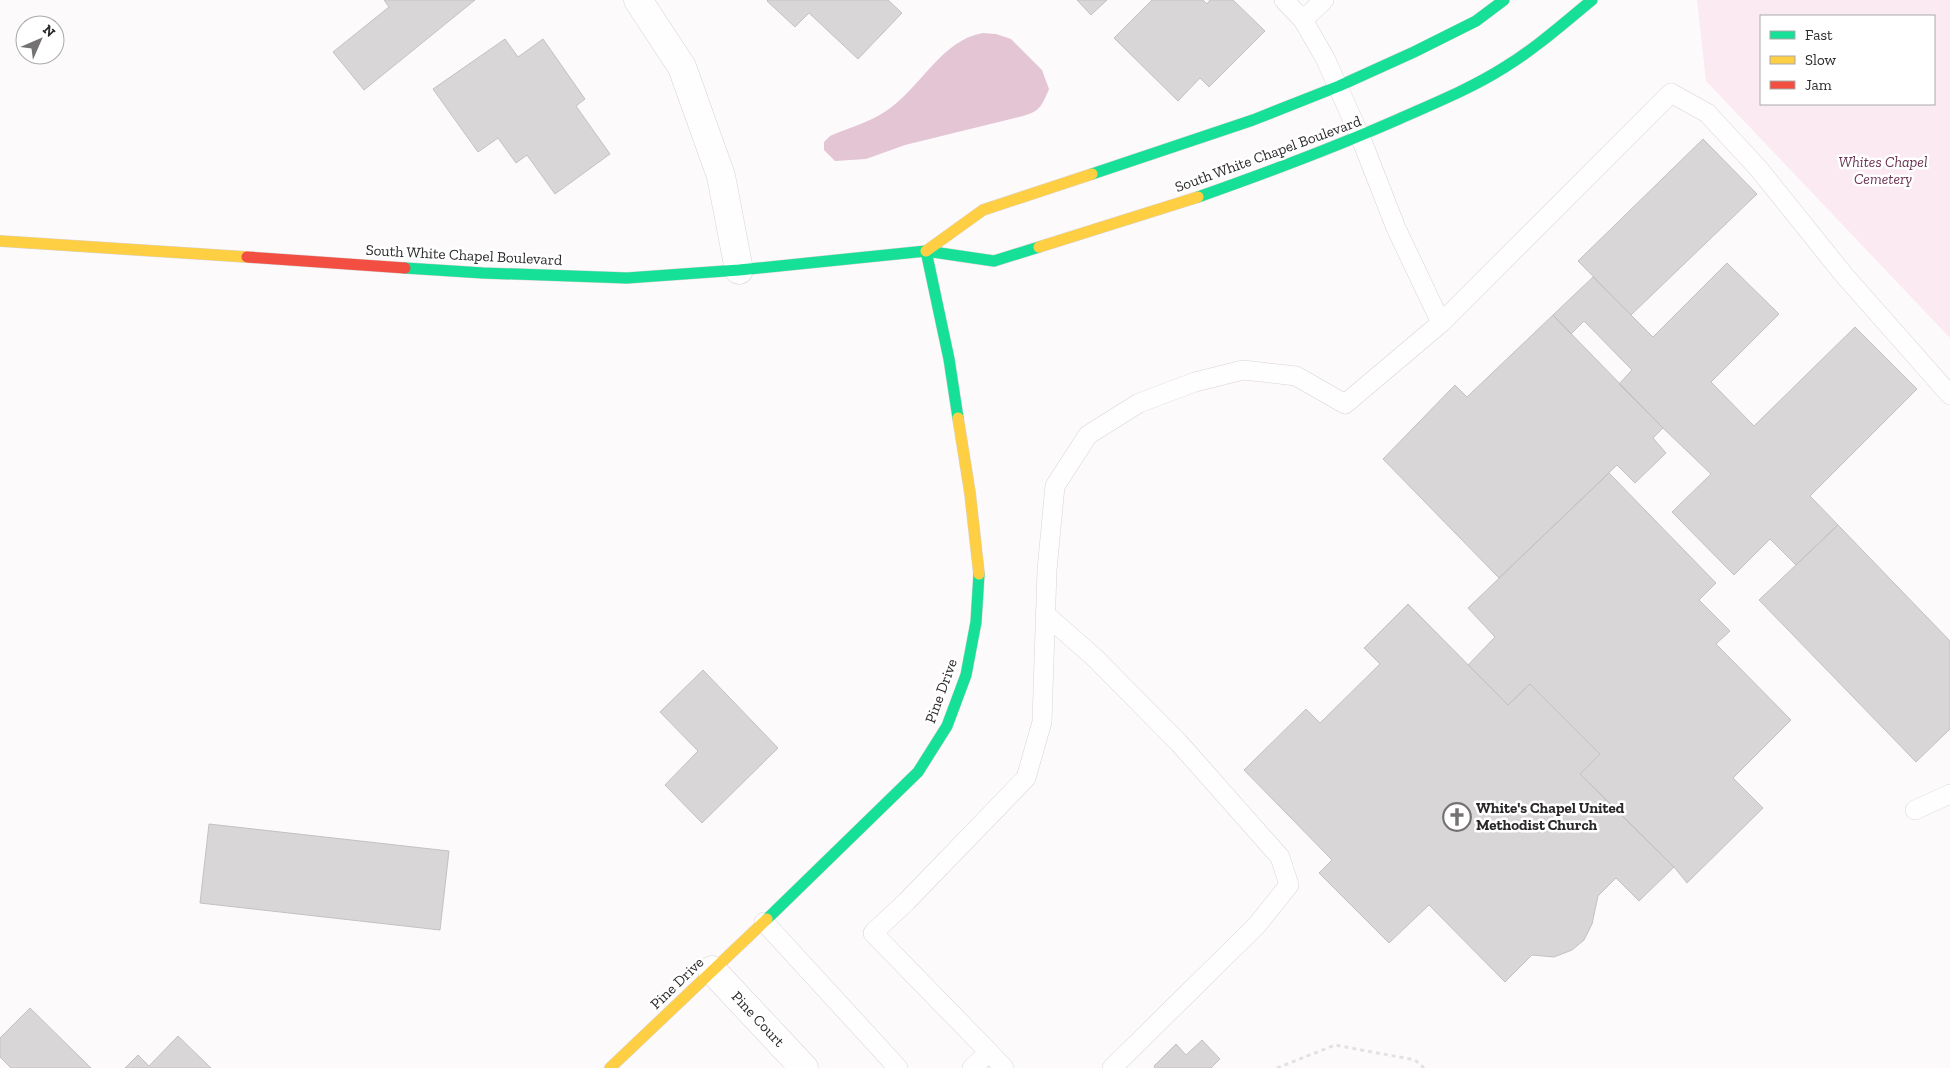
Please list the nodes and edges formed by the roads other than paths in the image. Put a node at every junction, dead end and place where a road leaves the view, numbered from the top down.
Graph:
1 (638, 0) edge
2 (1284, 0) edge
3 (1324, 0) edge
4 (1504, 0) edge
5 (1592, 0) edge
6 (1303, 20) junction
7 (1339, 86) junction
8 (1360, 136) junction
9 (0, 241) edge
10 (926, 252) junction
11 (739, 270) junction
12 (1441, 323) junction
13 (1950, 395) edge
14 (1045, 614) junction
15 (1950, 794) edge
16 (1915, 810) dead end
17 (764, 922) junction
18 (712, 970) junction
19 (989, 1052) junction
20 (610, 1068) edge
21 (804, 1068) edge
22 (898, 1068) edge
23 (972, 1068) edge
24 (1004, 1068) edge
25 (1112, 1068) edge

1 - 11 street
2 - 6 lane
3 - 6 lane
4 - 7 main road
5 - 8 main road, South White Chapel Boulevard
6 - 7 lane
7 - 8 lane
7 - 10 main road
8 - 10 main road, South White Chapel Boulevard
8 - 12 lane
9 - 11 main road, South White Chapel Boulevard
10 - 11 main road, South White Chapel Boulevard
10 - 17 main road, Pine Drive
12 - 13 lane
12 - 14 lane
14 - 19 lane
14 - 25 lane
15 - 16 lane
17 - 18 main road, Pine Drive
17 - 22 lane
18 - 20 main road, Pine Drive
18 - 21 street, Pine Court
19 - 23 lane
19 - 24 lane

